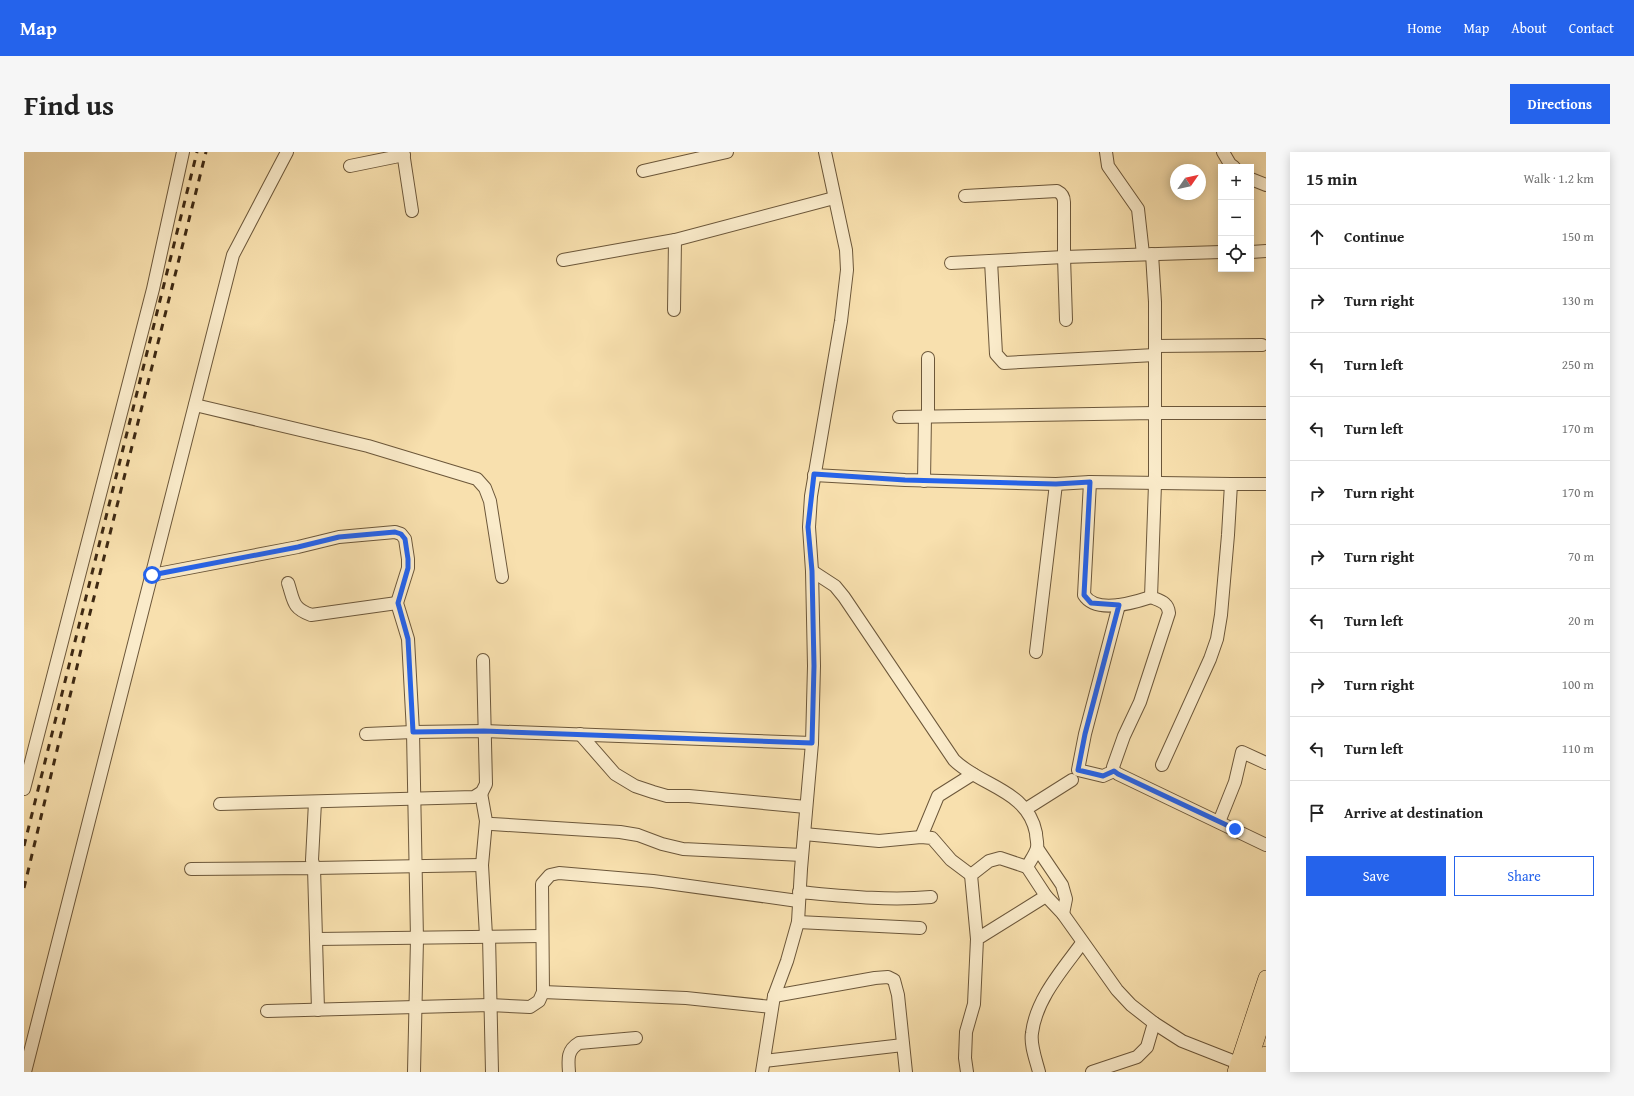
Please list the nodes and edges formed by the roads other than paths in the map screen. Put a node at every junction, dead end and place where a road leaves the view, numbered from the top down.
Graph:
1 (183, 152) edge
2 (287, 152) edge
3 (727, 152) edge
4 (825, 152) edge
5 (1106, 152) edge
6 (1223, 152) edge
7 (404, 154) edge
8 (1230, 164) edge
9 (350, 166) dead end
10 (642, 171) dead end
11 (1254, 180) edge
12 (1266, 185) edge
13 (965, 196) dead end
14 (834, 198) junction
15 (412, 210) dead end
16 (675, 240) junction
17 (1266, 251) edge
18 (1218, 252) edge
19 (1254, 252) edge
20 (1148, 254) junction
21 (1064, 257) junction
22 (563, 260) dead end
23 (991, 261) junction
24 (951, 264) dead end
25 (674, 310) dead end
26 (1066, 320) dead end
27 (1262, 346) dead end
28 (1155, 350) junction
29 (928, 358) dead end
30 (195, 405) junction
31 (1155, 413) junction
32 (1266, 413) edge
33 (926, 416) junction
34 (899, 417) dead end
35 (814, 474) junction
36 (924, 481) junction
37 (1090, 482) junction
38 (1056, 484) junction
39 (1155, 484) junction
40 (1231, 484) junction
41 (1266, 484) edge
42 (812, 571) junction
43 (152, 575) junction
44 (502, 577) dead end
45 (288, 583) dead end
46 (1151, 597) junction
47 (398, 603) junction
48 (1119, 605) junction
49 (1036, 652) dead end
50 (483, 660) dead end
51 (484, 731) junction
52 (413, 732) junction
53 (366, 734) dead end
54 (580, 734) junction
55 (812, 743) junction
56 (1266, 763) edge
57 (1162, 765) dead end
58 (1114, 771) junction
59 (973, 774) junction
60 (1072, 780) dead end
61 (24, 789) edge
62 (481, 793) junction
63 (414, 800) junction
64 (315, 802) junction
65 (220, 804) dead end
66 (806, 808) junction
67 (1026, 809) junction
68 (1219, 822) junction
69 (492, 824) dead end
70 (804, 834) junction
71 (921, 837) junction
72 (1266, 845) edge
73 (1037, 848) junction
74 (802, 855) junction
75 (482, 865) junction
76 (415, 867) junction
77 (1027, 867) junction
78 (314, 868) junction
79 (191, 869) dead end
80 (971, 875) junction
81 (1046, 896) junction
82 (799, 897) junction
83 (931, 897) dead end
84 (1063, 914) junction
85 (798, 922) junction
86 (920, 928) dead end
87 (487, 936) junction
88 (541, 936) junction
89 (317, 939) junction
90 (417, 939) junction
91 (977, 939) junction
92 (1082, 942) junction
93 (1266, 978) edge
94 (543, 992) junction
95 (773, 1002) junction
96 (490, 1005) junction
97 (415, 1008) junction
98 (1266, 1008) edge
99 (318, 1010) junction
100 (267, 1011) dead end
101 (1154, 1023) junction
102 (636, 1038) dead end
103 (903, 1045) junction
104 (1266, 1055) edge
105 (763, 1067) edge
106 (1239, 1069) edge
107 (25, 1072) edge
108 (414, 1072) edge
109 (492, 1072) edge
110 (569, 1072) edge
111 (906, 1072) edge
112 (967, 1072) edge
113 (1039, 1072) edge
114 (1092, 1072) edge
115 (1260, 1072) edge

1 - 61 street
2 - 30 street
3 - 10 street
4 - 14 street
5 - 20 street
6 - 8 street
7 - 9 street
7 - 15 street
11 - 12 street
13 - 21 street
14 - 16 street
14 - 35 street
16 - 22 street
16 - 25 street
17 - 19 street
18 - 20 street
20 - 21 street
20 - 28 street
21 - 23 street
21 - 26 street
23 - 24 street
23 - 28 street
27 - 28 street
28 - 31 street
29 - 33 street
30 - 43 street
30 - 44 street
31 - 32 street
31 - 33 street
31 - 39 street
33 - 34 street
33 - 36 street
35 - 36 street
35 - 42 street
36 - 38 street
37 - 38 street
37 - 39 street
37 - 48 street
38 - 49 street
39 - 40 street
39 - 46 street
40 - 41 street
40 - 57 street
42 - 55 street
42 - 59 street
43 - 47 street
43 - 107 street
45 - 47 street
46 - 48 street
46 - 58 street
47 - 52 street
48 - 58 street
50 - 51 street
51 - 52 street
51 - 54 street
51 - 62 street
52 - 53 street
52 - 63 street
54 - 55 street
54 - 66 street
55 - 66 street
56 - 68 street
58 - 68 street
59 - 67 street
59 - 71 street
60 - 67 street
62 - 63 street
62 - 75 street
63 - 64 street
63 - 76 street
64 - 65 street
64 - 78 street
66 - 70 street
67 - 73 street
68 - 72 street
69 - 74 street
70 - 71 street
70 - 74 street
71 - 80 street
73 - 77 street
73 - 84 street
74 - 82 street
75 - 76 street
75 - 87 street
76 - 78 street
76 - 90 street
77 - 80 street
77 - 81 street
78 - 79 street
78 - 89 street
80 - 91 street
81 - 84 street
81 - 91 street
82 - 83 street
82 - 85 street
82 - 88 street
84 - 92 street
85 - 86 street
85 - 95 street
87 - 88 street
87 - 90 street
87 - 96 street
88 - 94 street
89 - 90 street
89 - 99 street
90 - 97 street
91 - 112 street
92 - 101 street
92 - 113 street
93 - 106 main road
94 - 95 street
94 - 96 street
95 - 103 street
95 - 105 street
96 - 97 street
96 - 109 street
97 - 99 street
97 - 108 street
98 - 106 highway
99 - 100 street
101 - 106 street
101 - 114 street
102 - 110 street
103 - 105 street
103 - 111 street
104 - 115 highway

